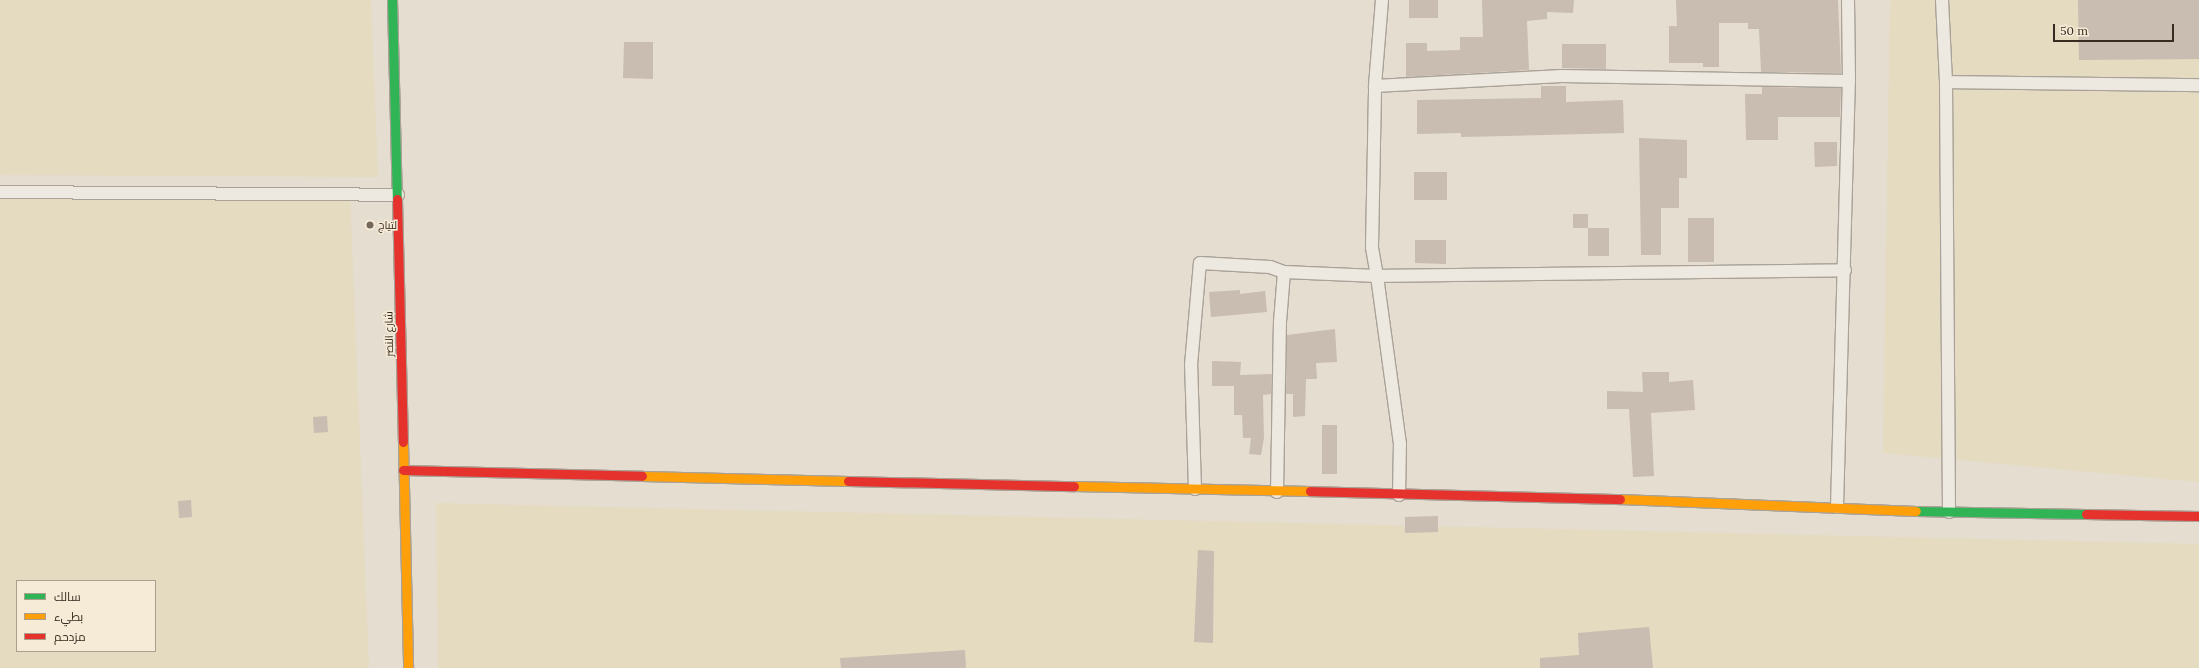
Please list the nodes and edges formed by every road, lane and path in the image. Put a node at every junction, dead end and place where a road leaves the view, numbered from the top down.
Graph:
1 (392, 0) edge
2 (1382, 0) edge
3 (1848, 0) edge
4 (1942, 0) edge
5 (1849, 81) junction
6 (1946, 82) junction
7 (2199, 85) edge
8 (1376, 86) junction
9 (0, 192) edge
10 (398, 195) junction
11 (1845, 270) junction
12 (1284, 272) junction
13 (1377, 276) junction
14 (403, 470) junction
15 (1195, 488) junction
16 (1277, 492) junction
17 (1399, 495) junction
18 (1837, 507) junction
19 (1949, 512) junction
20 (2199, 516) edge
21 (408, 668) edge

1 - 10 street, شارع النصر
2 - 8 street
3 - 5 street
4 - 6 street
5 - 8 street
5 - 11 street
6 - 7 street
6 - 19 street
8 - 13 street
9 - 10 street
10 - 14 street, شارع النصر
11 - 13 street
11 - 18 street
12 - 13 street
12 - 15 street
12 - 16 street
13 - 17 street
14 - 15 street
14 - 21 street, شارع النصر
15 - 16 street
16 - 17 street
17 - 18 street
18 - 19 street
19 - 20 street

